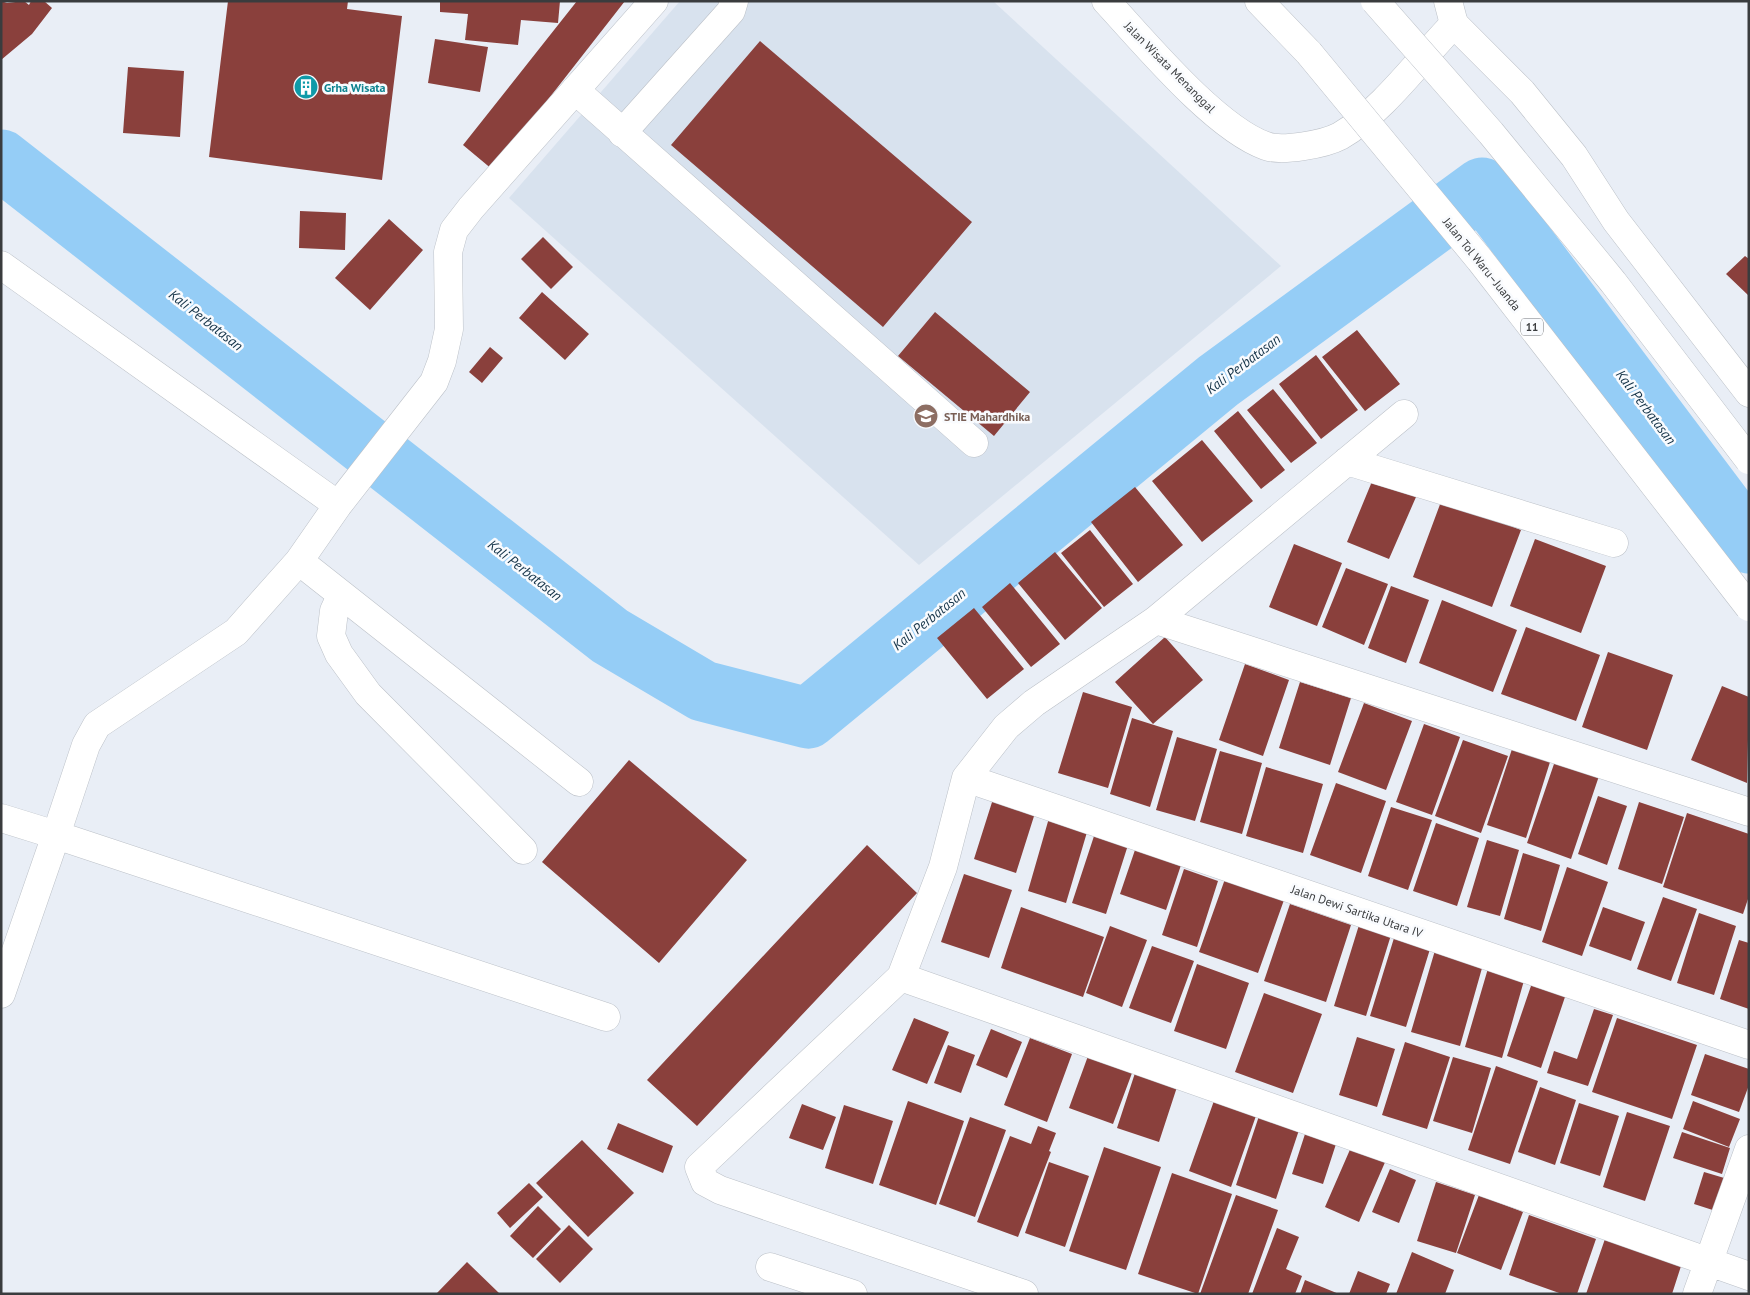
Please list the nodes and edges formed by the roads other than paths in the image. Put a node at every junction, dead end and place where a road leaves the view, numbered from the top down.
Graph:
1 (654, 1) edge
2 (734, 1) edge
3 (1106, 1) edge
4 (1259, 1) edge
5 (1375, 1) edge
6 (1451, 13) edge
7 (575, 90) junction
8 (622, 133) junction
9 (1, 265) edge
10 (1749, 393) edge
11 (1404, 414) dead end
12 (974, 444) dead end
13 (1749, 460) edge
14 (1348, 461) junction
15 (338, 505) junction
16 (1614, 543) dead end
17 (298, 562) junction
18 (341, 596) junction
19 (1749, 606) edge
20 (1156, 620) junction
21 (966, 778) junction
22 (579, 782) dead end
23 (1749, 812) edge
24 (1, 818) edge
25 (56, 835) junction
26 (523, 850) dead end
27 (901, 977) junction
28 (1, 994) edge
29 (606, 1017) dead end
30 (1749, 1045) edge
31 (1749, 1149) edge
32 (1708, 1262) junction
33 (770, 1267) dead end
34 (1749, 1276) edge
35 (853, 1294) edge
36 (1024, 1294) edge
37 (1697, 1294) edge

1 - 7 main road
2 - 8 main road
3 - 6 main road, Jalan Wisata Menanggal
4 - 19 main road, Jalan Tol Waru–Juanda / 11, bridge
5 - 13 main road, bridge
6 - 10 main road
7 - 8 main road
7 - 15 main road
8 - 12 main road
9 - 15 main road
11 - 14 main road
14 - 16 main road
14 - 20 main road
15 - 17 main road
17 - 18 main road
17 - 25 main road
18 - 22 main road
18 - 26 main road
20 - 21 main road
20 - 23 main road
21 - 27 main road
21 - 30 main road, Jalan Dewi Sartika Utara IV
24 - 25 main road
25 - 28 main road
25 - 29 main road
27 - 32 main road
27 - 36 main road
31 - 32 main road
32 - 34 main road
32 - 37 main road
33 - 35 main road

